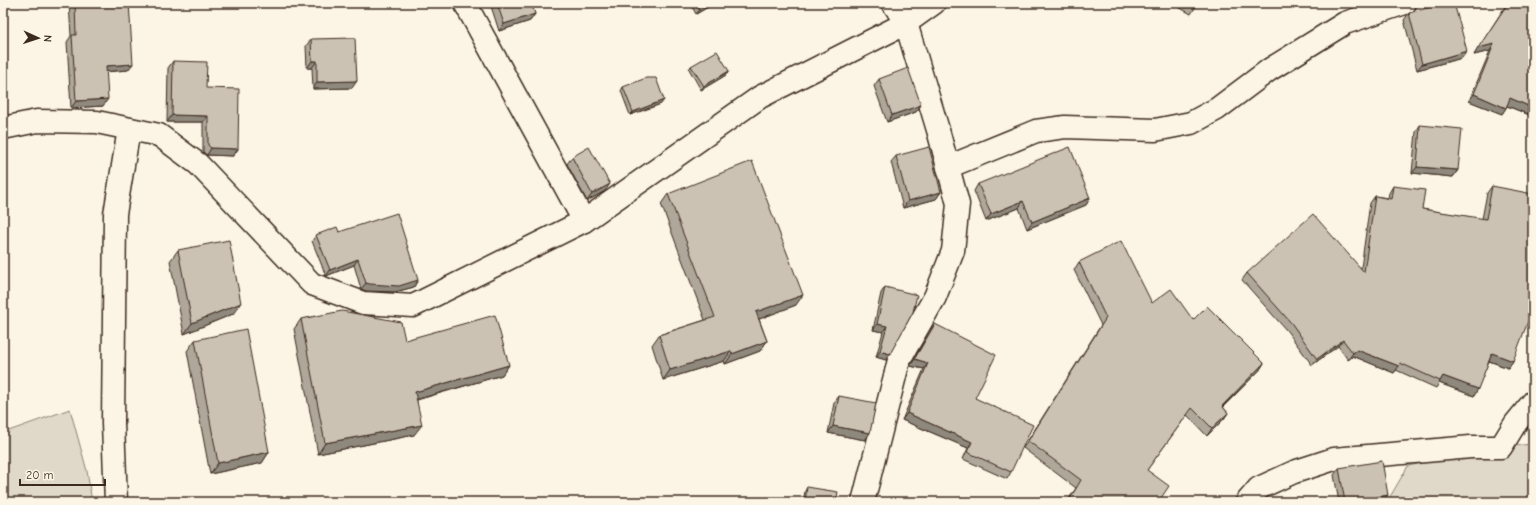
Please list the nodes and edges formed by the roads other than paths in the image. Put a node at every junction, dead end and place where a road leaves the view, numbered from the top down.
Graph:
1 (465, 3) edge
2 (893, 3) edge
3 (934, 3) edge
4 (1405, 3) edge
5 (906, 23) junction
6 (3, 128) edge
7 (129, 129) junction
8 (948, 167) junction
9 (584, 221) junction
10 (1533, 402) edge
11 (116, 502) edge
12 (862, 502) edge
13 (1247, 502) edge

1 - 9 street
2 - 5 street
3 - 5 street
4 - 8 street
5 - 8 street
5 - 9 street
6 - 7 street
7 - 9 street
7 - 11 street
8 - 12 street
10 - 13 street

